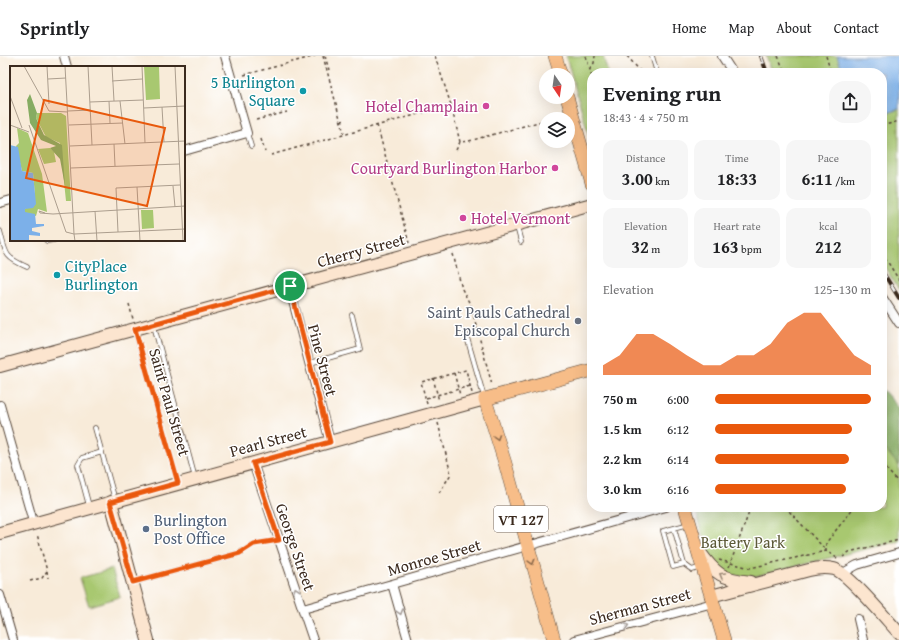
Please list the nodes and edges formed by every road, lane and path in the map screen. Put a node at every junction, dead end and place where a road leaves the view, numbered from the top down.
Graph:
1 (64, 56) edge
2 (226, 56) edge
3 (315, 56) edge
4 (324, 56) edge
5 (436, 56) edge
6 (555, 56) edge
7 (586, 56) edge
8 (595, 56) edge
9 (627, 56) edge
10 (652, 56) edge
11 (722, 56) edge
12 (778, 56) edge
13 (826, 56) edge
14 (67, 66) edge
15 (559, 68) edge
16 (589, 68) edge
17 (591, 68) edge
18 (638, 68) edge
19 (656, 68) edge
20 (730, 68) edge
21 (783, 68) edge
22 (830, 68) edge
23 (332, 69) dead end
24 (328, 70) junction
25 (244, 75) dead end
26 (569, 104) edge
27 (451, 105) junction
28 (287, 112) dead end
29 (256, 120) dead end
30 (346, 120) dead end
31 (341, 121) junction
32 (899, 121) edge
33 (539, 122) edge
34 (377, 125) junction
35 (887, 125) edge
36 (248, 133) junction
37 (344, 134) junction
38 (261, 139) dead end
39 (460, 142) junction
40 (251, 146) dead end
41 (456, 150) dead end
42 (185, 151) edge
43 (265, 152) dead end
44 (271, 154) dead end
45 (587, 167) edge
46 (10, 200) edge
47 (0, 203) edge
48 (587, 205) edge
49 (516, 224) junction
50 (0, 231) edge
51 (520, 242) dead end
52 (411, 253) junction
53 (453, 254) dead end
54 (887, 261) edge
55 (27, 267) dead end
56 (899, 280) edge
57 (290, 286) junction
58 (129, 304) dead end
59 (887, 305) edge
60 (352, 315) dead end
61 (899, 323) edge
62 (134, 324) junction
63 (153, 324) junction
64 (466, 334) dead end
65 (310, 363) junction
66 (0, 366) edge
67 (587, 371) edge
68 (454, 373) junction
69 (433, 378) junction
70 (492, 385) dead end
71 (470, 386) junction
72 (458, 389) junction
73 (438, 395) junction
74 (460, 395) dead end
75 (472, 395) dead end
76 (426, 398) junction
77 (485, 400) junction
78 (439, 401) dead end
79 (427, 404) dead end
80 (0, 405) edge
81 (438, 423) dead end
82 (95, 428) dead end
83 (330, 442) junction
84 (102, 452) junction
85 (253, 463) junction
86 (887, 470) edge
87 (195, 479) junction
88 (178, 483) junction
89 (899, 484) edge
90 (439, 493) dead end
91 (113, 501) junction
92 (90, 508) junction
93 (648, 512) edge
94 (686, 512) edge
95 (749, 512) edge
96 (790, 512) edge
97 (850, 512) edge
98 (32, 518) dead end
99 (689, 524) junction
100 (674, 528) junction
101 (0, 533) edge
102 (36, 534) dead end
103 (279, 540) junction
104 (899, 540) edge
105 (528, 545) junction
106 (696, 547) junction
107 (825, 550) junction
108 (899, 553) edge
109 (837, 558) dead end
110 (843, 558) dead end
111 (717, 559) dead end
112 (730, 563) junction
113 (684, 564) junction
114 (702, 567) junction
115 (47, 571) junction
116 (843, 574) junction
117 (48, 578) dead end
118 (30, 581) dead end
119 (133, 582) junction
120 (758, 583) junction
121 (392, 584) junction
122 (0, 595) edge
123 (712, 600) junction
124 (302, 609) junction
125 (858, 618) dead end
126 (899, 633) edge
127 (13, 640) edge
128 (148, 640) edge
129 (313, 640) edge
130 (408, 640) edge
131 (554, 640) edge
132 (574, 640) edge
133 (724, 640) edge
134 (863, 640) edge

1 - 14 street
2 - 36 street
3 - 25 path
4 - 24 path
5 - 27 path
6 - 15 main road
7 - 16 path
8 - 17 path
9 - 18 path
10 - 19 lane
11 - 20 street
12 - 21 path
13 - 22 path
23 - 24 path
24 - 31 path
26 - 45 main road
27 - 34 path
27 - 39 path
28 - 29 path
30 - 31 path
31 - 37 path
32 - 35 path
33 - 39 path
34 - 37 path
34 - 52 path
36 - 40 lane
36 - 42 street
37 - 44 path
38 - 43 path
39 - 41 path
46 - 47 street
48 - 49 main road, Cherry Street
49 - 51 lane
49 - 52 main road, Cherry Street
50 - 55 lane
52 - 57 main road, Cherry Street
53 - 70 path
54 - 56 path
57 - 63 main road, Cherry Street
57 - 65 street, Pine Street
58 - 62 path
59 - 61 street
60 - 65 lane
62 - 63 main road, Cherry Street
62 - 66 main road, Cherry Street
62 - 88 lane, Saint Paul Street
63 - 87 lane, Saint Paul Street
64 - 77 lane
65 - 83 street, Pine Street
67 - 77 main road, Pearl Street
68 - 69 path
68 - 71 path
68 - 72 path
69 - 73 path
69 - 76 path
71 - 72 path
71 - 75 path
72 - 73 path
72 - 74 path
73 - 76 path
73 - 78 path
76 - 79 path
77 - 83 main road, Pearl Street
77 -> 105 main road, VT 127
80 - 98 street
81 - 90 path
82 - 84 lane
83 - 85 main road, Pearl Street
84 - 91 lane
84 - 92 lane
85 - 87 main road, Pearl Street
85 - 103 street, George Street
86 - 89 path
87 - 88 main road, Pearl Street
88 - 91 main road, Pearl Street
91 - 92 main road, Pearl Street
91 - 119 main road
92 - 101 main road, Pearl Street
93 - 105 street, Monroe Street
94 - 99 main road
95 - 112 path
96 - 107 path
97 - 107 path
99 - 100 lane
99 - 106 main road
100 - 113 lane
100 - 113 lane
102 - 115 path
103 - 119 lane
124 -> 103 street, George Street
104 - 110 path
105 - 121 street, Monroe Street
105 -> 131 main road, VT 127
106 - 114 main road
120 -> 106 main road, Sherman Street
107 - 109 path
107 - 112 path
108 - 116 street
111 - 112 path
113 - 114 lane
114 - 123 main road
115 - 117 path
115 - 118 path
116 - 120 main road, Sherman Street
116 - 126 main road
119 - 128 main road
120 - 123 main road, Sherman Street
121 - 124 street, Monroe Street
121 -> 130 street
122 - 127 street
132 -> 123 street, Sherman Street
123 - 133 main road
124 - 129 street, George Street
125 - 134 street

